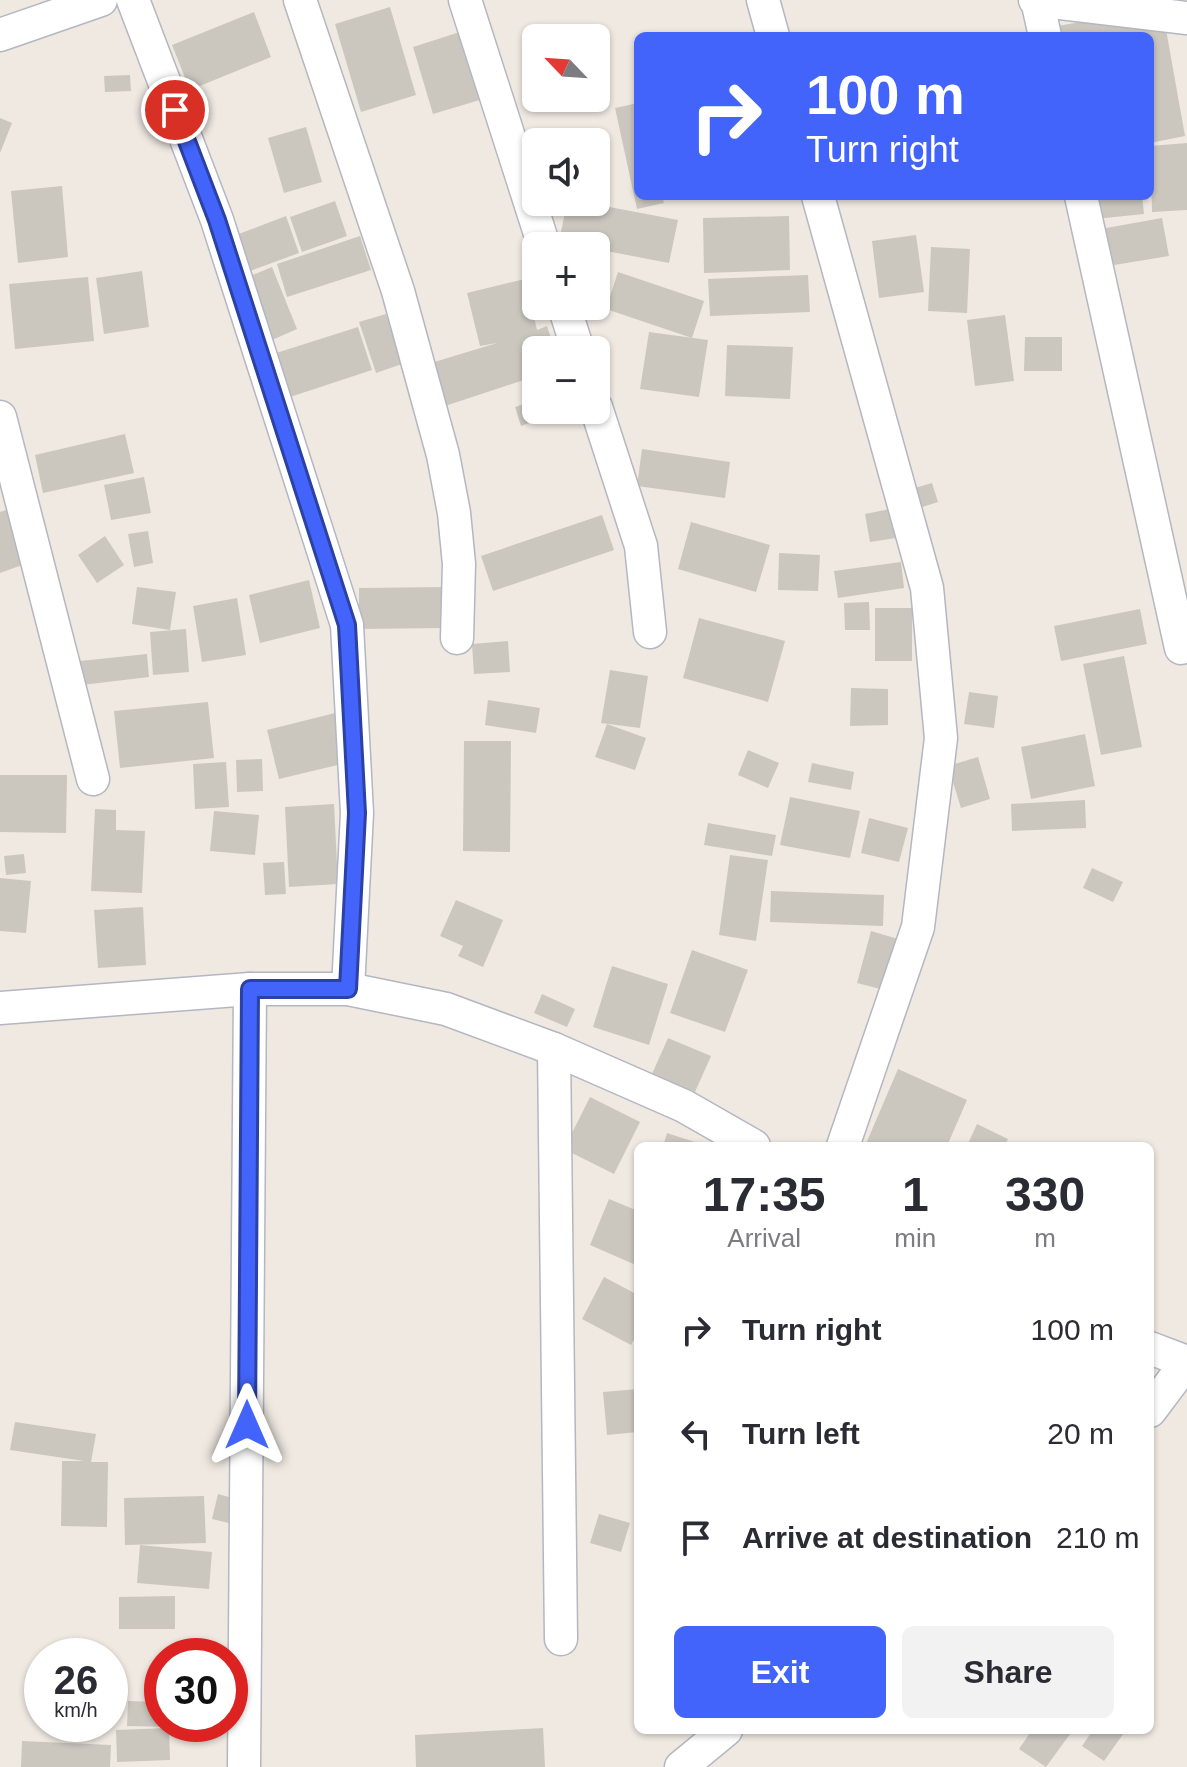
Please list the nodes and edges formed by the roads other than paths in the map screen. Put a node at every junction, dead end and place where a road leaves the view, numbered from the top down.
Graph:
1 (101, 0) edge
2 (133, 0) edge
3 (300, 0) edge
4 (465, 0) edge
5 (763, 0) edge
6 (1036, 0) edge
7 (58, 7) edge
8 (1187, 18) edge
9 (772, 32) edge
10 (1044, 32) edge
11 (0, 35) edge
12 (819, 200) edge
13 (1082, 200) edge
14 (540, 232) edge
15 (0, 417) edge
16 (602, 424) edge
17 (650, 632) dead end
18 (457, 638) dead end
19 (1181, 648) dead end
20 (93, 779) dead end
21 (250, 989) junction
22 (348, 989) junction
23 (0, 1008) edge
24 (554, 1049) junction
25 (747, 1142) edge
26 (844, 1142) edge
27 (1154, 1350) edge
28 (1186, 1362) edge
29 (1154, 1406) edge
30 (561, 1639) dead end
31 (721, 1734) edge
32 (244, 1767) edge
33 (681, 1767) edge

1 - 7 street
2 - 22 street
3 - 18 street
4 - 14 street
5 - 9 street
6 - 8 street
6 - 10 street
7 - 11 street
12 - 26 street
13 - 19 street
15 - 20 street
16 - 17 street
21 - 22 street
21 - 23 street
21 - 32 street
22 - 24 street
24 - 25 street
24 - 30 street
27 - 28 street
28 - 29 street
31 - 33 street

